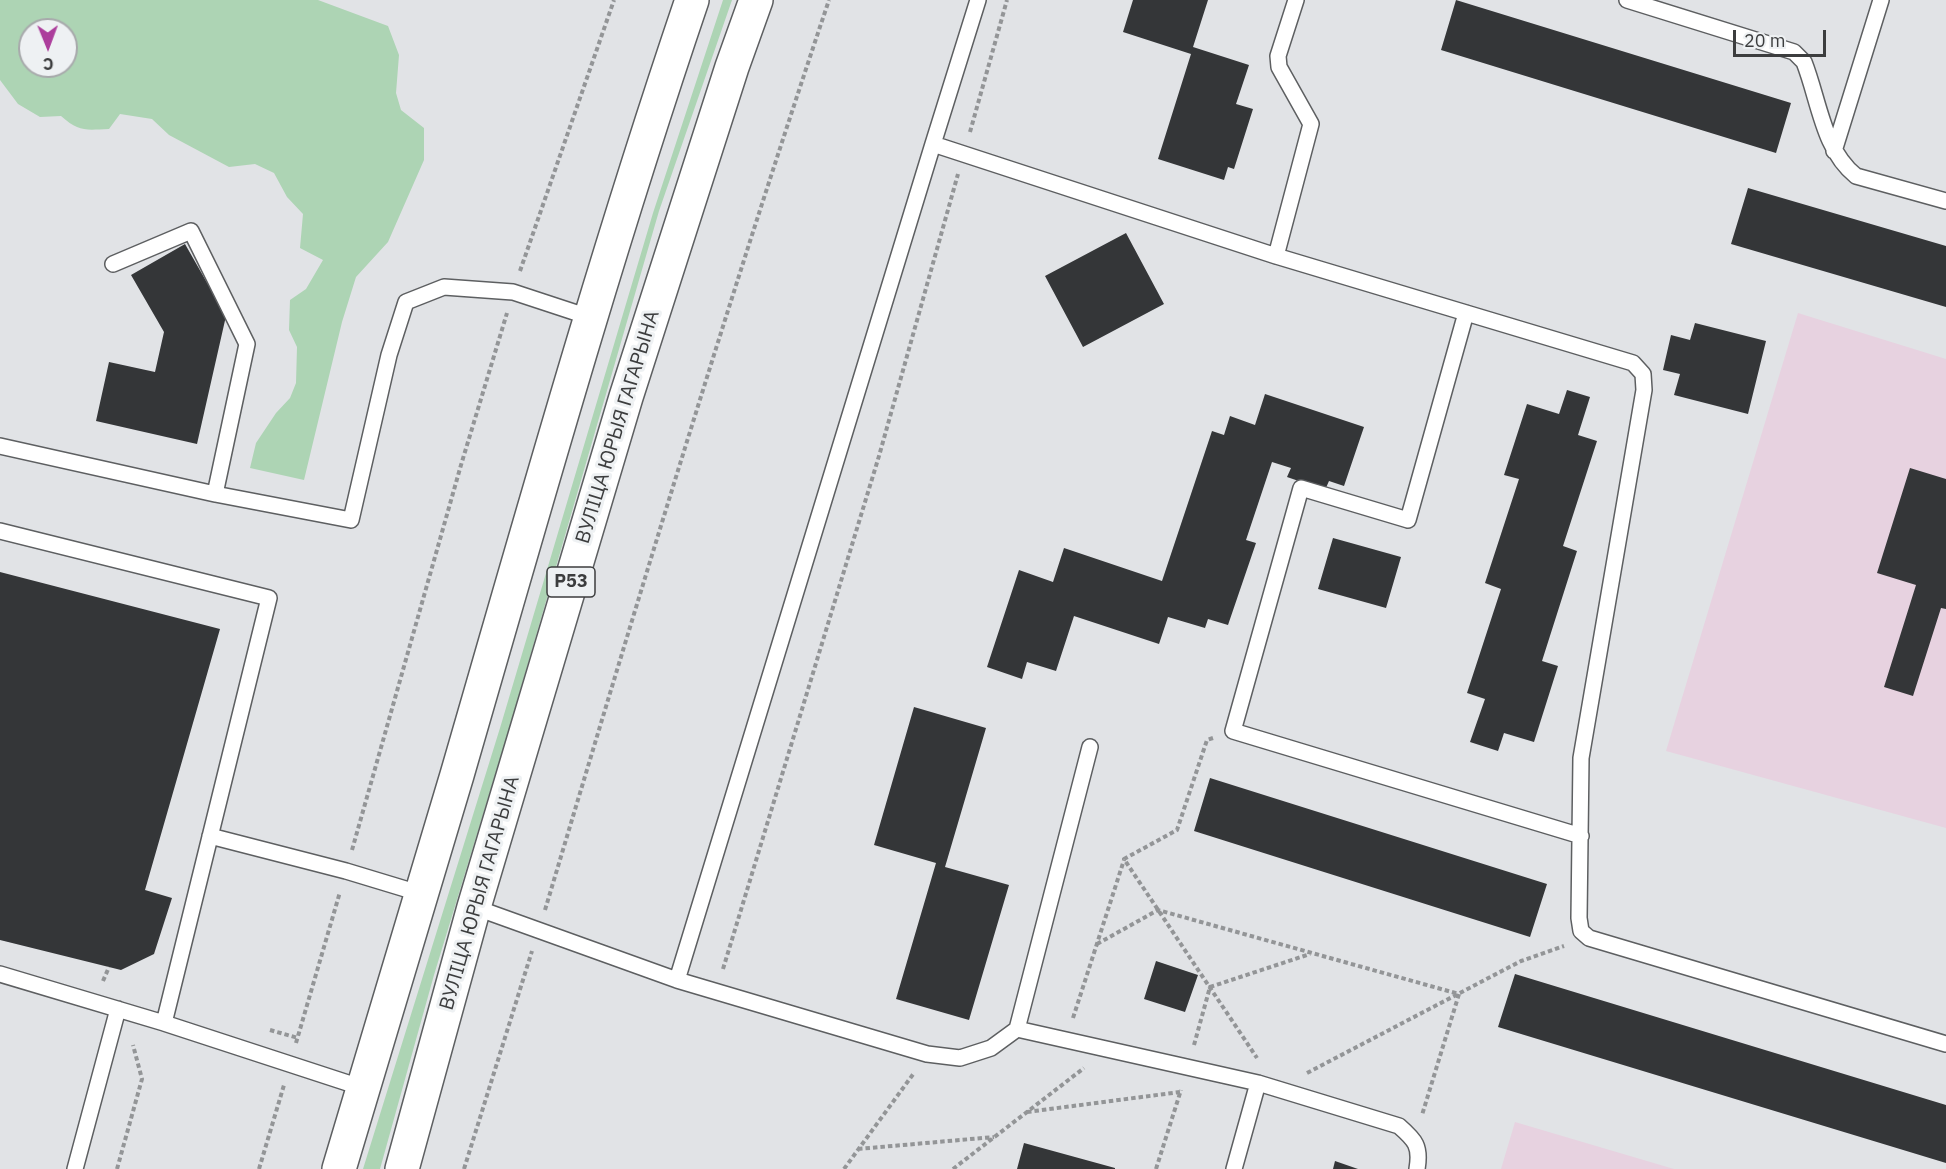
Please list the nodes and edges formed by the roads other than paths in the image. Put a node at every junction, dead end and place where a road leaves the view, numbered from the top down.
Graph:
1 (692, 0) edge
2 (756, 0) edge
3 (978, 0) edge
4 (1296, 0) edge
5 (1627, 0) edge
6 (1881, 0) edge
7 (933, 144) junction
8 (1833, 151) junction
9 (1946, 201) edge
10 (1276, 256) junction
11 (113, 264) dead end
12 (1466, 313) junction
13 (589, 317) junction
14 (0, 446) edge
15 (215, 494) junction
16 (0, 531) edge
17 (1090, 747) dead end
18 (210, 836) junction
19 (1581, 836) junction
20 (422, 894) junction
21 (474, 907) junction
22 (0, 974) edge
23 (677, 980) junction
24 (118, 1009) junction
25 (164, 1023) junction
26 (1017, 1029) junction
27 (1946, 1044) edge
28 (1258, 1083) junction
29 (363, 1088) junction
30 (75, 1169) edge
31 (339, 1169) edge
32 (402, 1169) edge
33 (1234, 1169) edge
34 (1417, 1169) edge

1 - 13 main road, Р53
2 - 21 main road, ВУЛІЦА ЮРЫЯ ГАГАРЫНА / Р53
3 - 7 lane
4 - 10 lane
5 - 8 lane
6 - 8 lane
7 - 10 lane
7 - 23 lane
8 - 9 lane
10 - 12 lane
11 - 15 lane
12 - 19 lane
12 - 19 lane
13 - 15 lane
13 - 20 main road, Р53
14 - 15 lane
16 - 18 lane
17 - 26 lane
18 - 20 lane
18 - 25 lane
19 - 27 lane
20 - 29 main road, Р53
21 - 23 lane
21 - 32 main road, ВУЛІЦА ЮРЫЯ ГАГАРЫНА / Р53
22 - 24 lane
23 - 26 lane
24 - 25 lane
24 - 30 lane
25 - 29 lane
26 - 28 lane
28 - 33 lane
28 - 34 lane
29 - 31 main road, Р53

